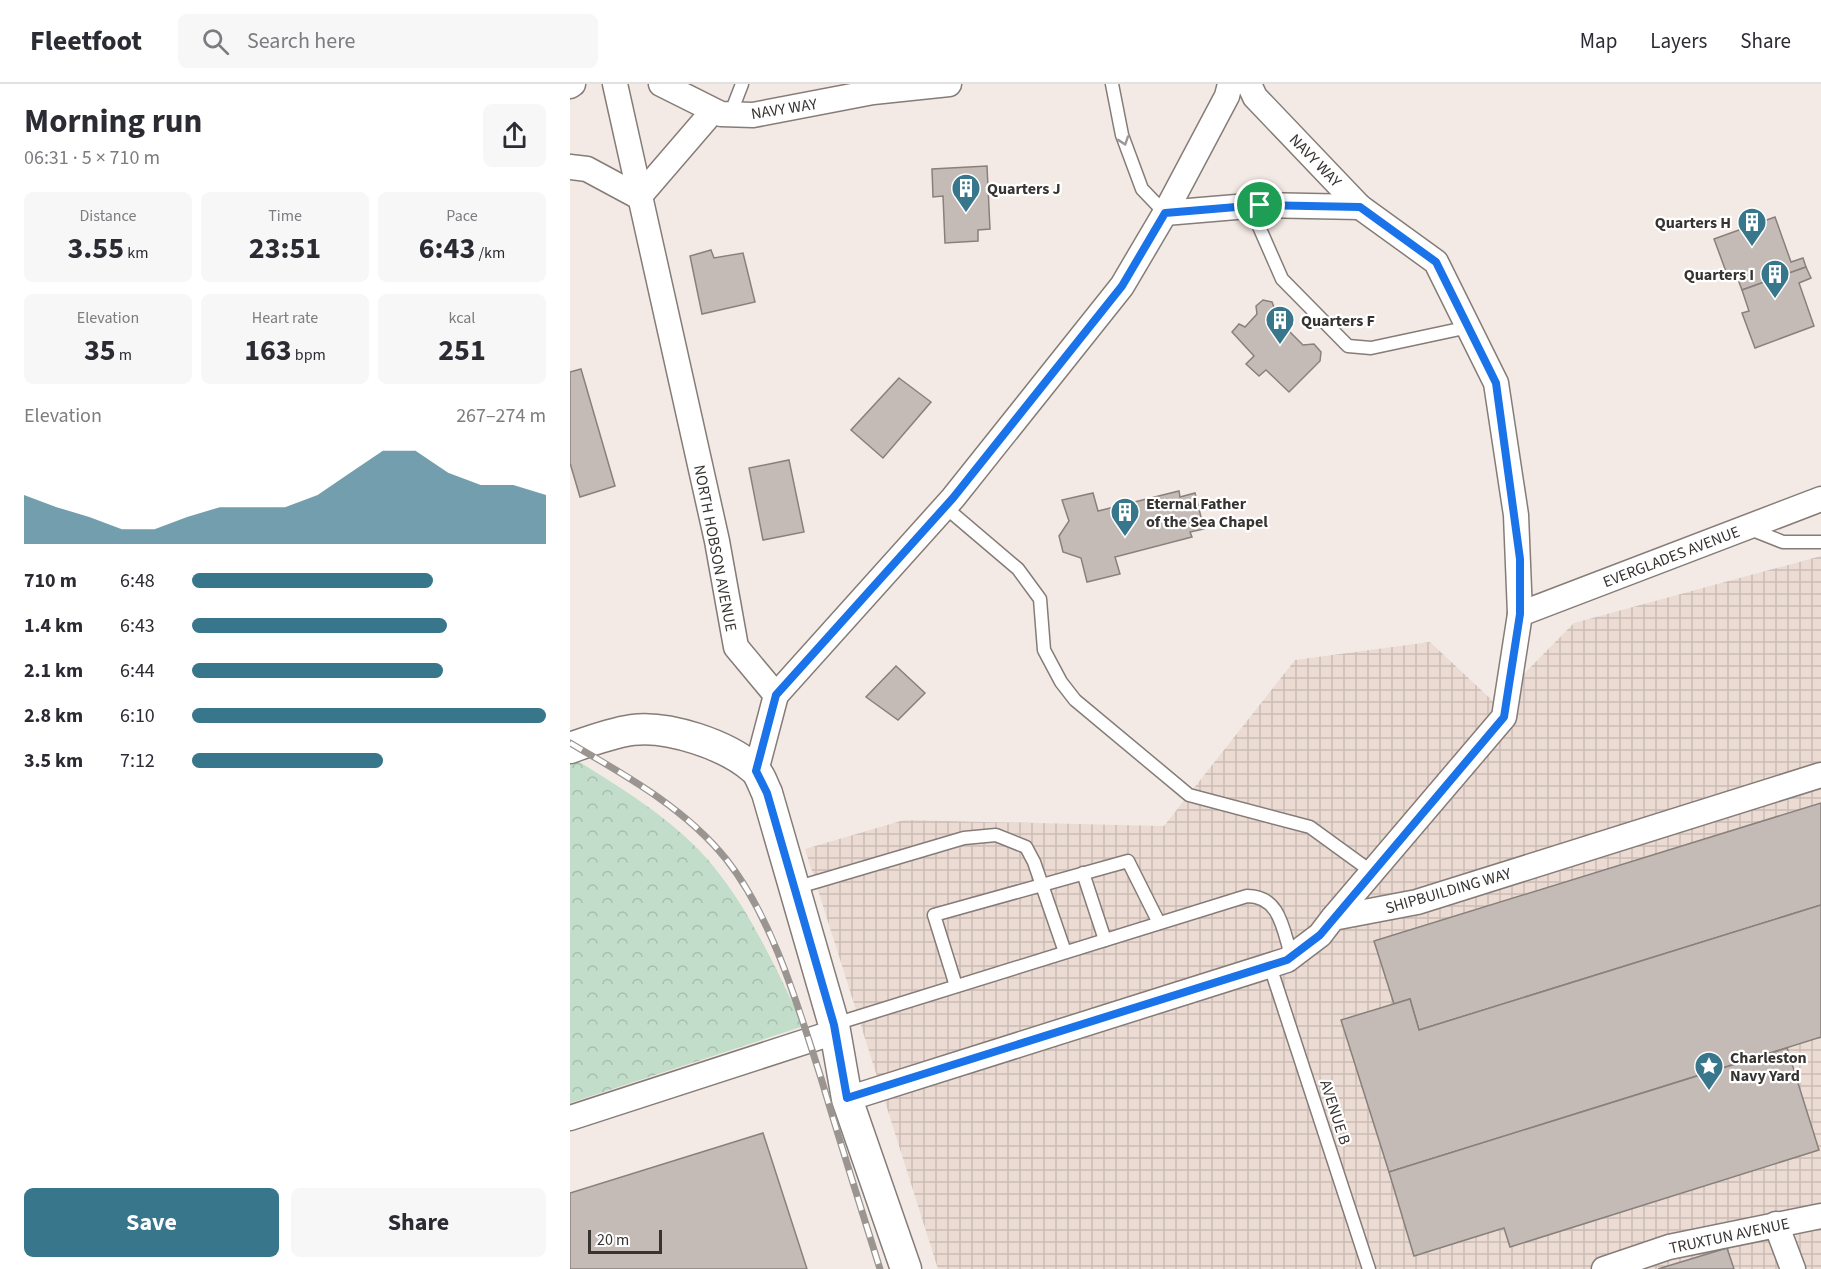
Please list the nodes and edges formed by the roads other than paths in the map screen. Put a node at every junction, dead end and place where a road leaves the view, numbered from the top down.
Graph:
1 (615, 84) edge
2 (661, 84) edge
3 (742, 84) edge
4 (950, 84) edge
5 (1112, 84) edge
6 (1230, 84) edge
7 (1249, 84) edge
8 (721, 113) junction
9 (570, 167) edge
10 (639, 197) junction
11 (1250, 206) junction
12 (1360, 207) junction
13 (1165, 213) junction
14 (1469, 327) junction
15 (1821, 499) edge
16 (945, 507) junction
17 (1746, 527) junction
18 (1821, 542) edge
19 (1520, 614) junction
20 (776, 695) junction
21 (570, 748) edge
22 (756, 771) junction
23 (1821, 775) edge
24 (1372, 872) junction
25 (1083, 873) junction
26 (1042, 885) junction
27 (794, 888) junction
28 (1333, 918) junction
29 (1159, 923) junction
30 (1105, 940) junction
31 (1065, 952) junction
32 (1281, 962) junction
33 (956, 987) junction
34 (835, 1028) junction
35 (847, 1098) junction
36 (570, 1118) edge
37 (1821, 1216) edge
38 (1776, 1224) junction
39 (906, 1269) edge
40 (1369, 1269) edge
41 (1604, 1269) edge
42 (1793, 1269) edge

1 - 10 street, NORTH HOBSON AVENUE
2 - 8 street, NAVY WAY
3 - 8 lane
4 - 8 street, NAVY WAY
5 -> 13 lane
6 - 13 street
7 - 12 street, NAVY WAY
8 - 10 street
9 - 10 street
10 - 20 street, NORTH HOBSON AVENUE
11 - 12 street
11 - 13 street
11 - 14 lane
12 - 14 street, NAVY WAY
13 - 16 street
14 - 19 street, NAVY WAY
15 - 17 street, EVERGLADES AVENUE
16 - 20 street
16 - 24 lane
17 - 18 lane
17 - 19 street, EVERGLADES AVENUE
19 - 24 street, NAVY WAY
20 - 22 street
21 - 22 street
22 - 27 street
23 - 28 street, SHIPBUILDING WAY
24 - 28 street, NAVY WAY
25 - 26 lane
25 - 29 lane
25 - 30 lane
26 - 27 lane
26 - 31 lane
26 - 33 lane
27 - 34 street
28 - 32 street
29 - 30 lane
29 - 32 lane, AVENUE B
30 - 31 lane
31 - 33 lane
32 - 35 street
32 - 40 lane, AVENUE B
33 - 34 lane
34 - 35 street
34 - 36 street
35 - 39 street
37 - 38 street, TRUXTUN AVENUE
38 - 41 street, TRUXTUN AVENUE
38 - 42 street

